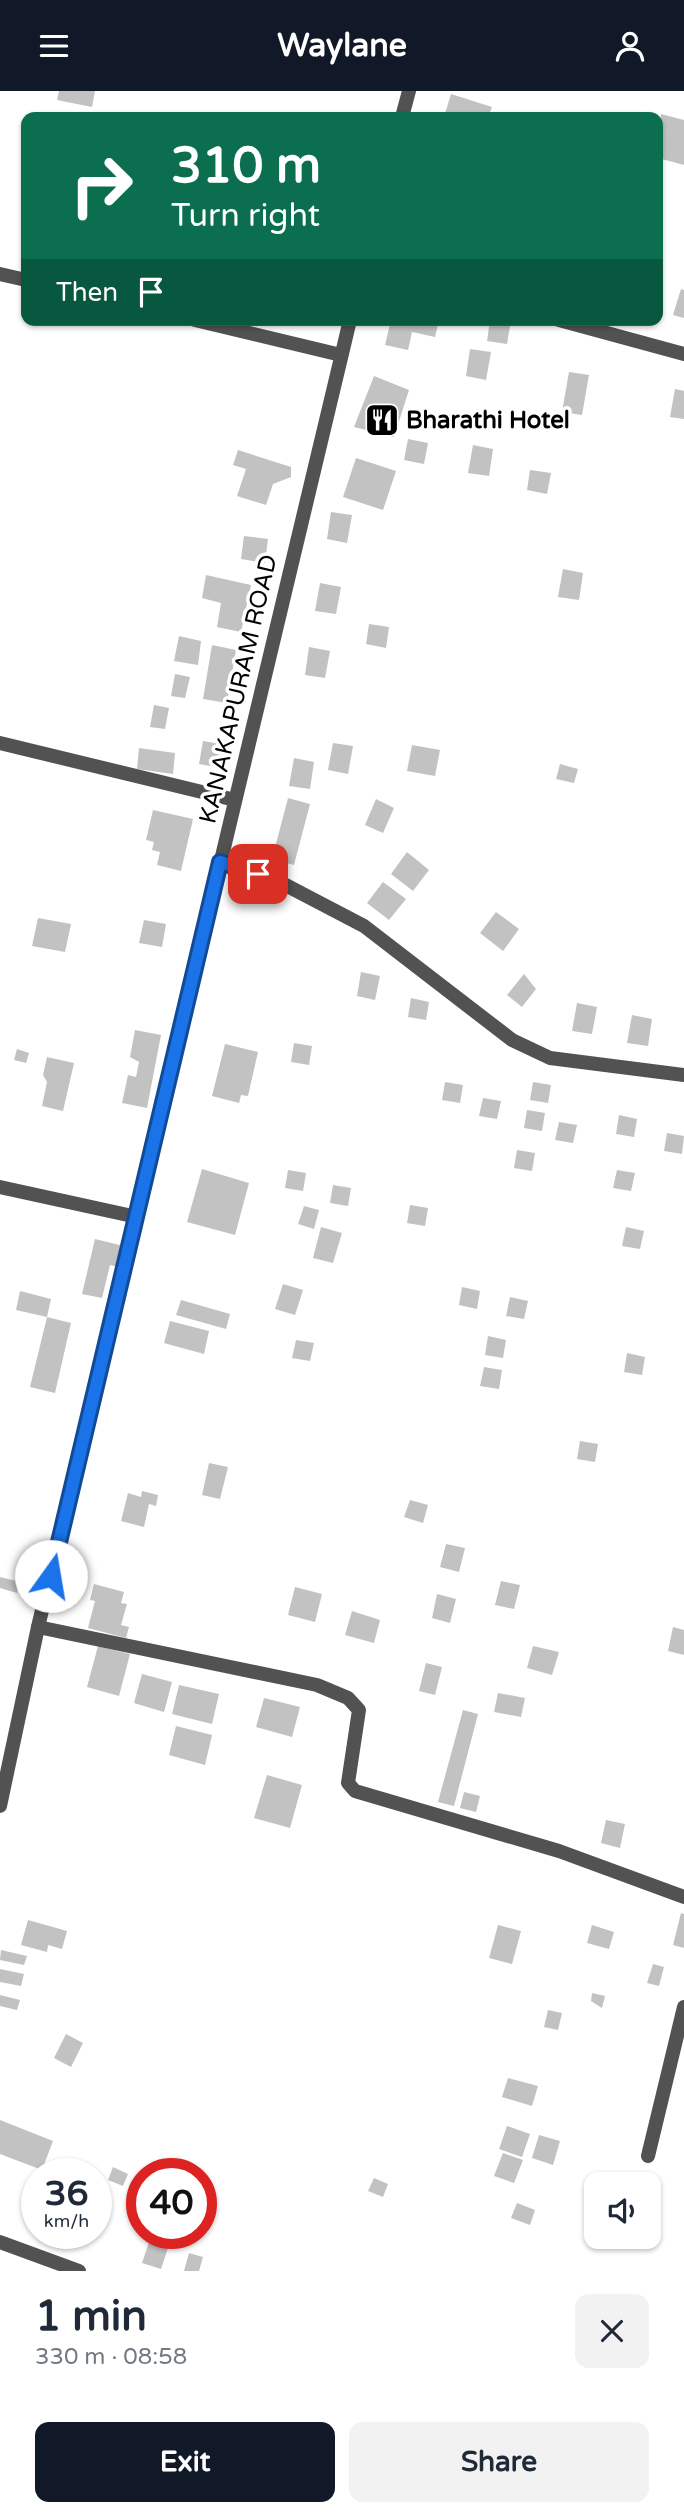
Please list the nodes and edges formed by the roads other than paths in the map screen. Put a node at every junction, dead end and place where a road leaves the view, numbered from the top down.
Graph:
1 (409, 91) edge
2 (403, 112) edge
3 (0, 274) edge
4 (21, 279) edge
5 (220, 326) edge
6 (348, 326) edge
7 (581, 326) edge
8 (684, 354) edge
9 (341, 355) junction
10 (0, 743) edge
11 (235, 800) junction
12 (220, 862) junction
13 (684, 1075) edge
14 (0, 1187) edge
15 (138, 1217) junction
16 (38, 1627) junction
17 (0, 1806) edge
18 (684, 1897) edge
19 (684, 2007) edge
20 (648, 2156) dead end
21 (0, 2242) edge
22 (79, 2271) edge

1 - 2 street
3 - 4 street
5 - 9 street
6 - 9 street, KANAKAPURAM ROAD
7 - 8 street
9 - 11 street, KANAKAPURAM ROAD
10 - 11 street
11 - 12 street, KANAKAPURAM ROAD
12 - 13 street
12 - 15 street, KANAKAPURAM ROAD
14 - 15 street
15 - 16 street, KANAKAPURAM ROAD
16 - 17 street, KANAKAPURAM ROAD
16 - 18 street
19 - 20 street
21 - 22 street

